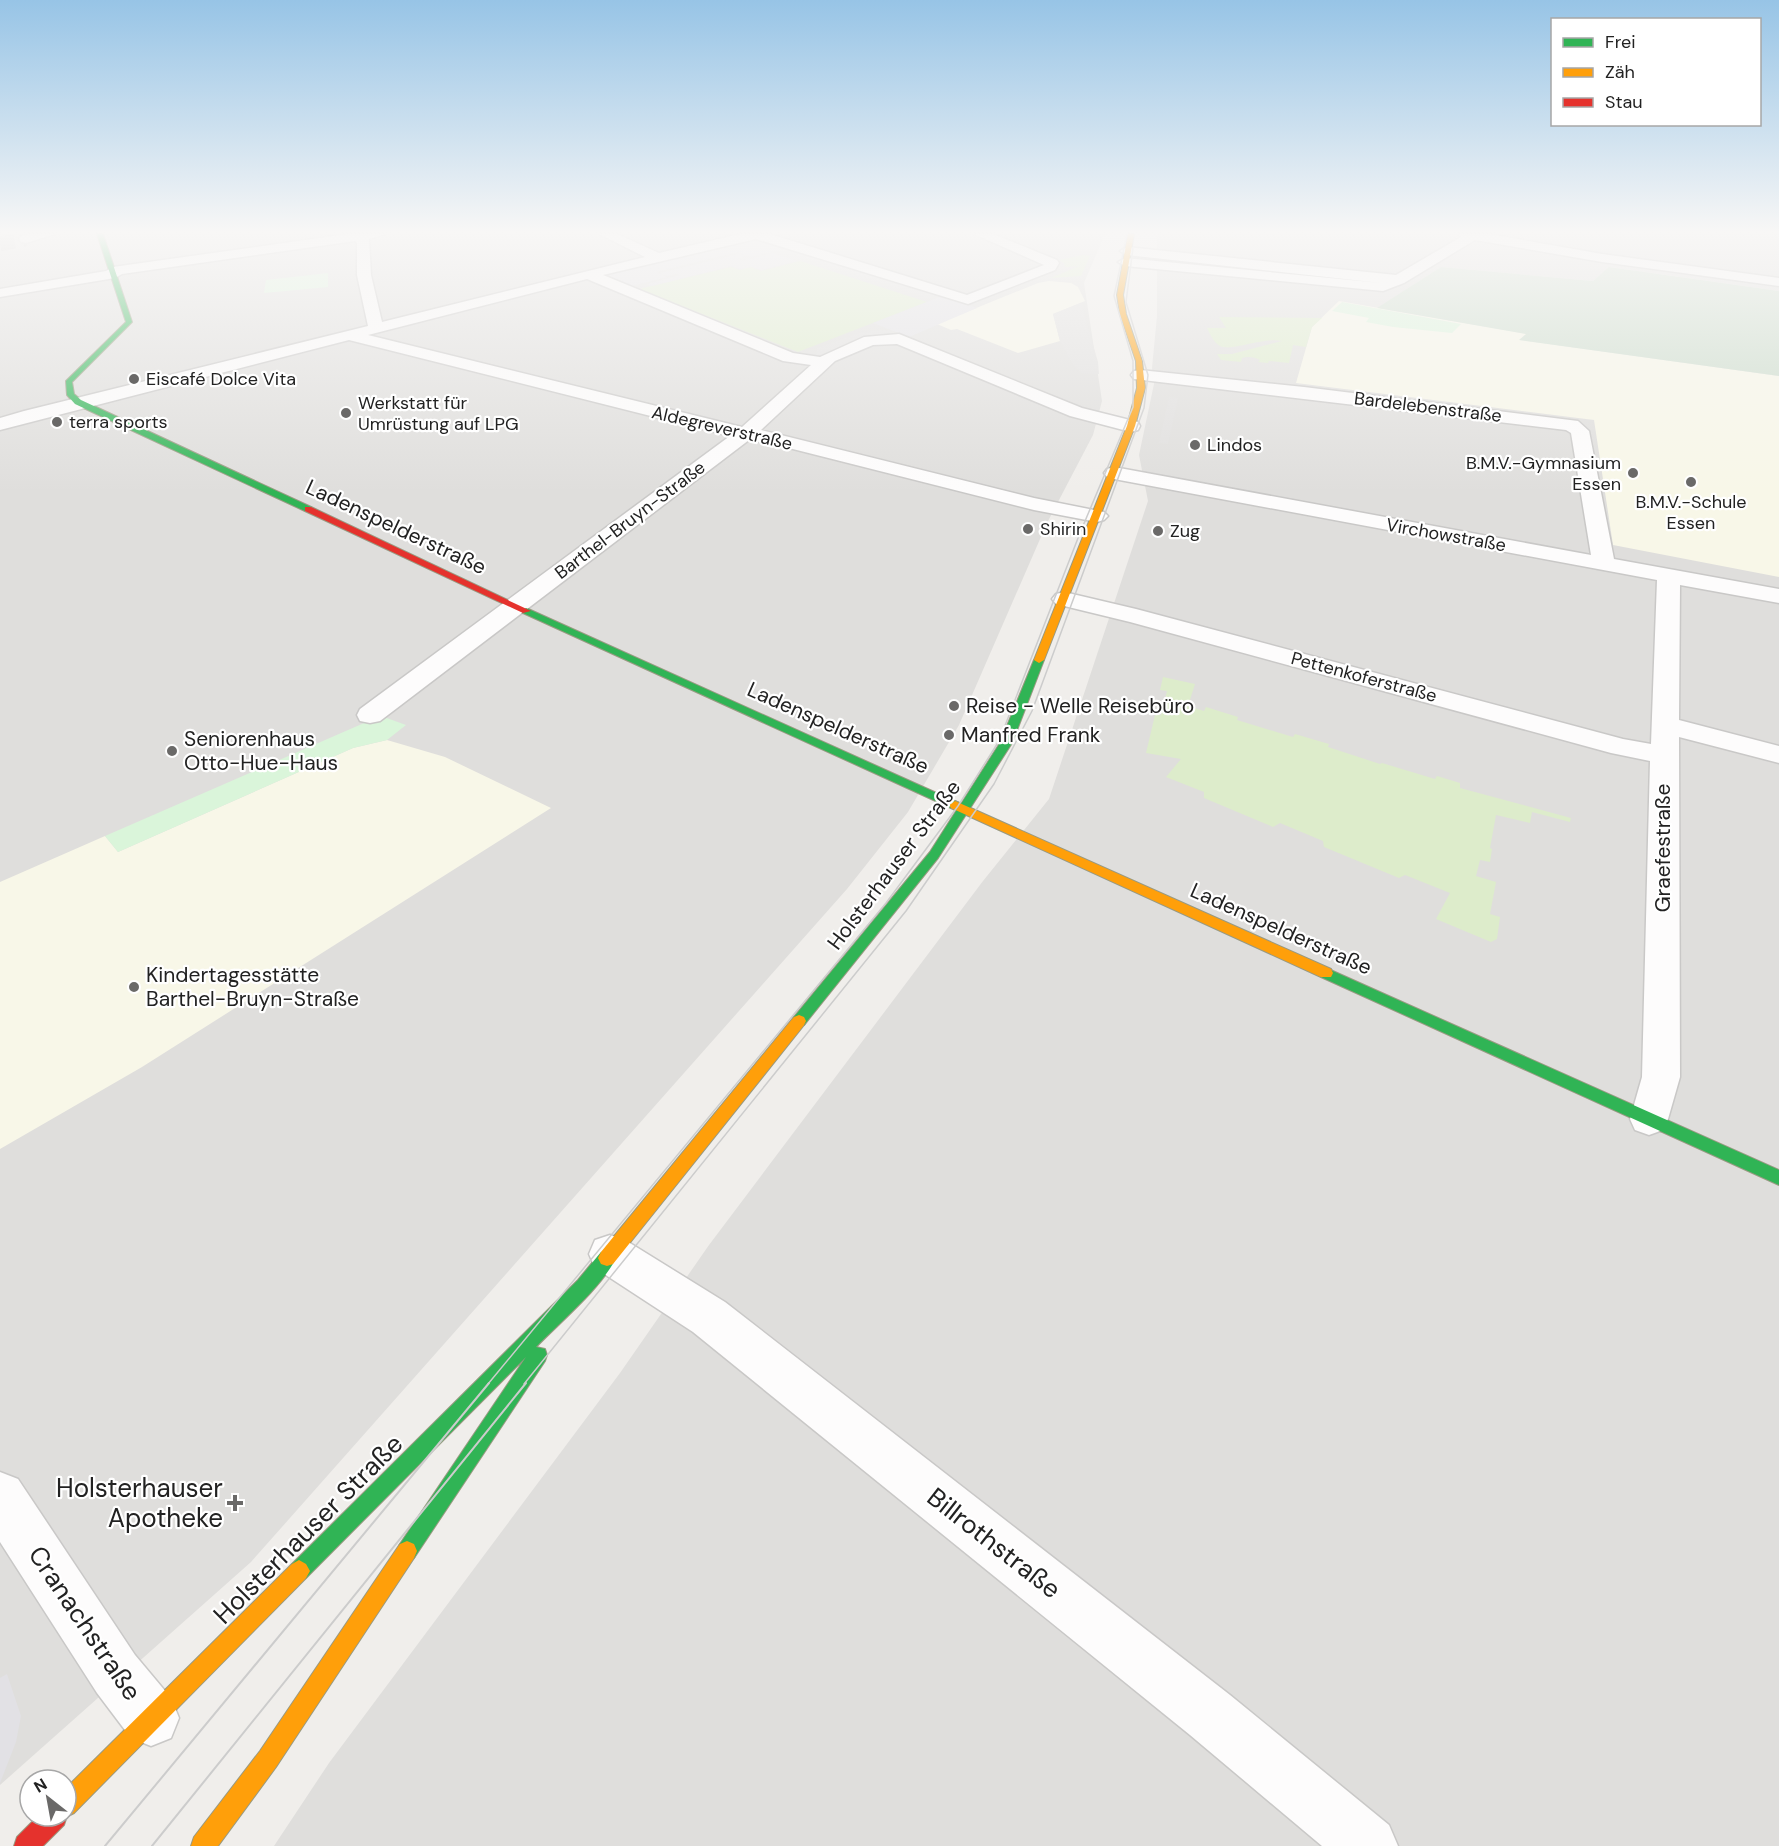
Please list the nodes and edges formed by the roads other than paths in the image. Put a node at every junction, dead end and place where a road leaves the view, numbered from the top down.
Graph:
1 (128, 320) edge
2 (374, 320) edge
3 (407, 320) edge
4 (699, 320) edge
5 (1127, 320) edge
6 (376, 328) junction
7 (349, 335) junction
8 (822, 362) junction
9 (1140, 375) junction
10 (78, 402) junction
11 (0, 424) edge
12 (1131, 426) junction
13 (746, 433) junction
14 (1114, 473) junction
15 (1097, 516) junction
16 (1604, 564) junction
17 (1669, 576) junction
18 (1779, 596) edge
19 (1064, 599) junction
20 (515, 606) junction
21 (370, 715) dead end
22 (1666, 725) junction
23 (1665, 755) junction
24 (1779, 755) edge
25 (964, 809) junction
26 (1649, 1119) junction
27 (1779, 1178) edge
28 (597, 1270) junction
29 (0, 1497) edge
30 (151, 1718) junction
31 (78, 1793) edge
32 (44, 1828) edge
33 (26, 1846) edge
34 (203, 1846) edge
35 (1368, 1846) edge

1 - 10 street
2 - 6 street
3 - 6 street
4 - 8 street
5 - 9 street, Holsterhauser Straße
6 - 7 street
7 - 10 street
7 - 13 street, Aldegreverstraße
8 - 12 street, Barthel-Bruyn-Straße
8 - 13 street, Barthel-Bruyn-Straße
9 - 12 street, Holsterhauser Straße
9 - 16 street, Bardelebenstraße
10 - 11 street
10 - 20 street, Ladenspelderstraße
12 - 14 street, Holsterhauser Straße
13 - 15 street, Aldegreverstraße
13 - 20 street, Barthel-Bruyn-Straße
14 - 15 street, Holsterhauser Straße
14 - 16 street, Virchowstraße
15 - 19 street, Holsterhauser Straße
16 - 17 street, Virchowstraße
17 - 18 street, Virchowstraße
17 - 22 street, Graefestraße
19 - 23 street, Pettenkoferstraße
19 - 25 street, Holsterhauser Straße
20 - 21 street, Barthel-Bruyn-Straße
20 - 25 street, Ladenspelderstraße
22 - 23 street, Graefestraße
22 - 24 street
23 - 26 street, Graefestraße
25 - 26 street, Ladenspelderstraße
25 - 28 street, Holsterhauser Straße
26 - 27 street, Ladenspelderstraße
28 - 30 street, Holsterhauser Straße
28 - 34 street, Holsterhauser Straße
28 - 35 street, Billrothstraße
29 - 30 street, Cranachstraße
30 - 31 street, Holsterhauser Straße
32 - 33 street

